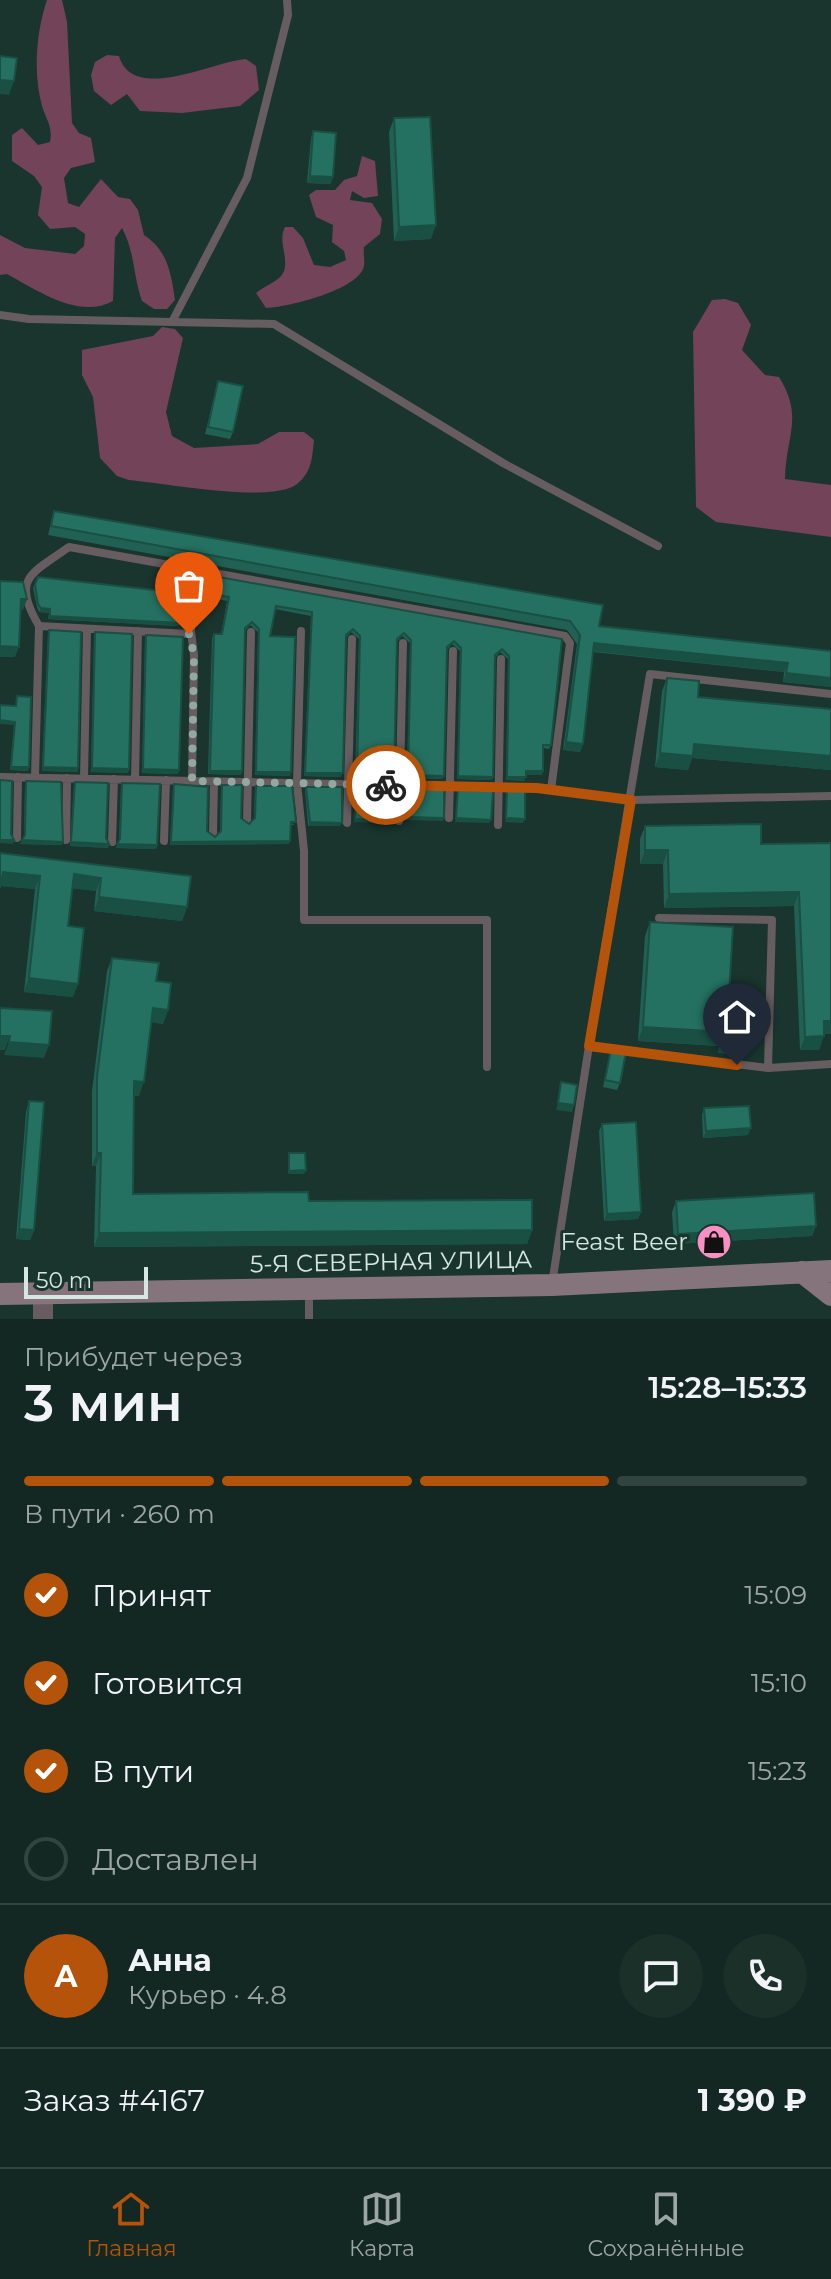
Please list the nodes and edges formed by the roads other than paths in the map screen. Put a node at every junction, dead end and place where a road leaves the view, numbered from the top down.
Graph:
1 (287, 0) edge
2 (0, 315) edge
3 (173, 320) junction
4 (658, 546) dead end
5 (183, 568) junction
6 (39, 626) junction
7 (87, 629) junction
8 (138, 631) junction
9 (301, 631) dead end
10 (251, 632) edge
11 (189, 634) junction
12 (352, 639) edge
13 (403, 643) edge
14 (453, 651) edge
15 (501, 659) edge
16 (831, 694) edge
17 (0, 777) edge
18 (18, 777) junction
19 (35, 777) junction
20 (67, 778) junction
21 (84, 778) junction
22 (114, 779) junction
23 (135, 780) junction
24 (166, 780) junction
25 (192, 781) junction
26 (214, 781) junction
27 (247, 782) junction
28 (297, 783) junction
29 (348, 784) junction
30 (399, 785) junction
31 (450, 786) junction
32 (498, 788) junction
33 (551, 790) junction
34 (831, 796) edge
35 (631, 800) junction
36 (449, 818) dead end
37 (247, 821) edge
38 (399, 821) dead end
39 (347, 823) dead end
40 (498, 825) dead end
41 (213, 834) edge
42 (17, 838) edge
43 (66, 840) edge
44 (164, 841) dead end
45 (112, 842) edge
46 (659, 918) dead end
47 (589, 1046) junction
48 (831, 1064) edge
49 (487, 1067) dead end
50 (768, 1068) junction
51 (831, 1271) edge
52 (802, 1272) junction
53 (552, 1285) junction
54 (309, 1289) junction
55 (0, 1294) edge
56 (43, 1294) junction
57 (831, 1295) edge
58 (43, 1319) edge
59 (309, 1319) edge

1 - 3 lane
2 - 3 lane
3 - 4 lane
5 - 6 lane
5 - 11 lane
5 - 33 lane
6 - 7 lane
6 - 19 lane
7 - 8 lane
7 - 21 lane
8 - 11 lane
8 - 23 lane
9 - 28 lane
10 - 27 lane
11 - 25 lane
12 - 29 lane
13 - 30 lane
14 - 31 lane
15 - 32 lane
16 - 35 lane
17 - 18 lane
18 - 19 lane
18 - 42 lane
19 - 20 lane
20 - 21 lane
20 - 43 lane
21 - 22 lane
22 - 23 lane
22 - 45 lane
23 - 24 lane
24 - 25 lane
24 - 44 lane
25 - 26 lane
26 - 27 lane
26 - 41 lane
27 - 28 lane
27 - 37 lane
28 - 29 lane
28 - 49 lane
29 - 30 lane
29 - 39 lane
30 - 31 lane
30 - 38 lane
31 - 32 lane
31 - 36 lane
32 - 33 lane
32 - 40 lane
33 - 35 lane
34 - 35 lane
35 - 47 lane
46 - 50 lane
47 - 50 lane
47 - 53 lane
48 - 50 lane
51 - 52 main road, 5-Я СЕВЕРНАЯ УЛИЦА
52 - 53 main road, 5-Я СЕВЕРНАЯ УЛИЦА
52 - 57 main road
53 - 54 main road, 5-Я СЕВЕРНАЯ УЛИЦА
54 - 56 main road, 5-Я СЕВЕРНАЯ УЛИЦА
54 - 59 lane
55 - 56 main road, 5-Я СЕВЕРНАЯ УЛИЦА
56 - 58 street

